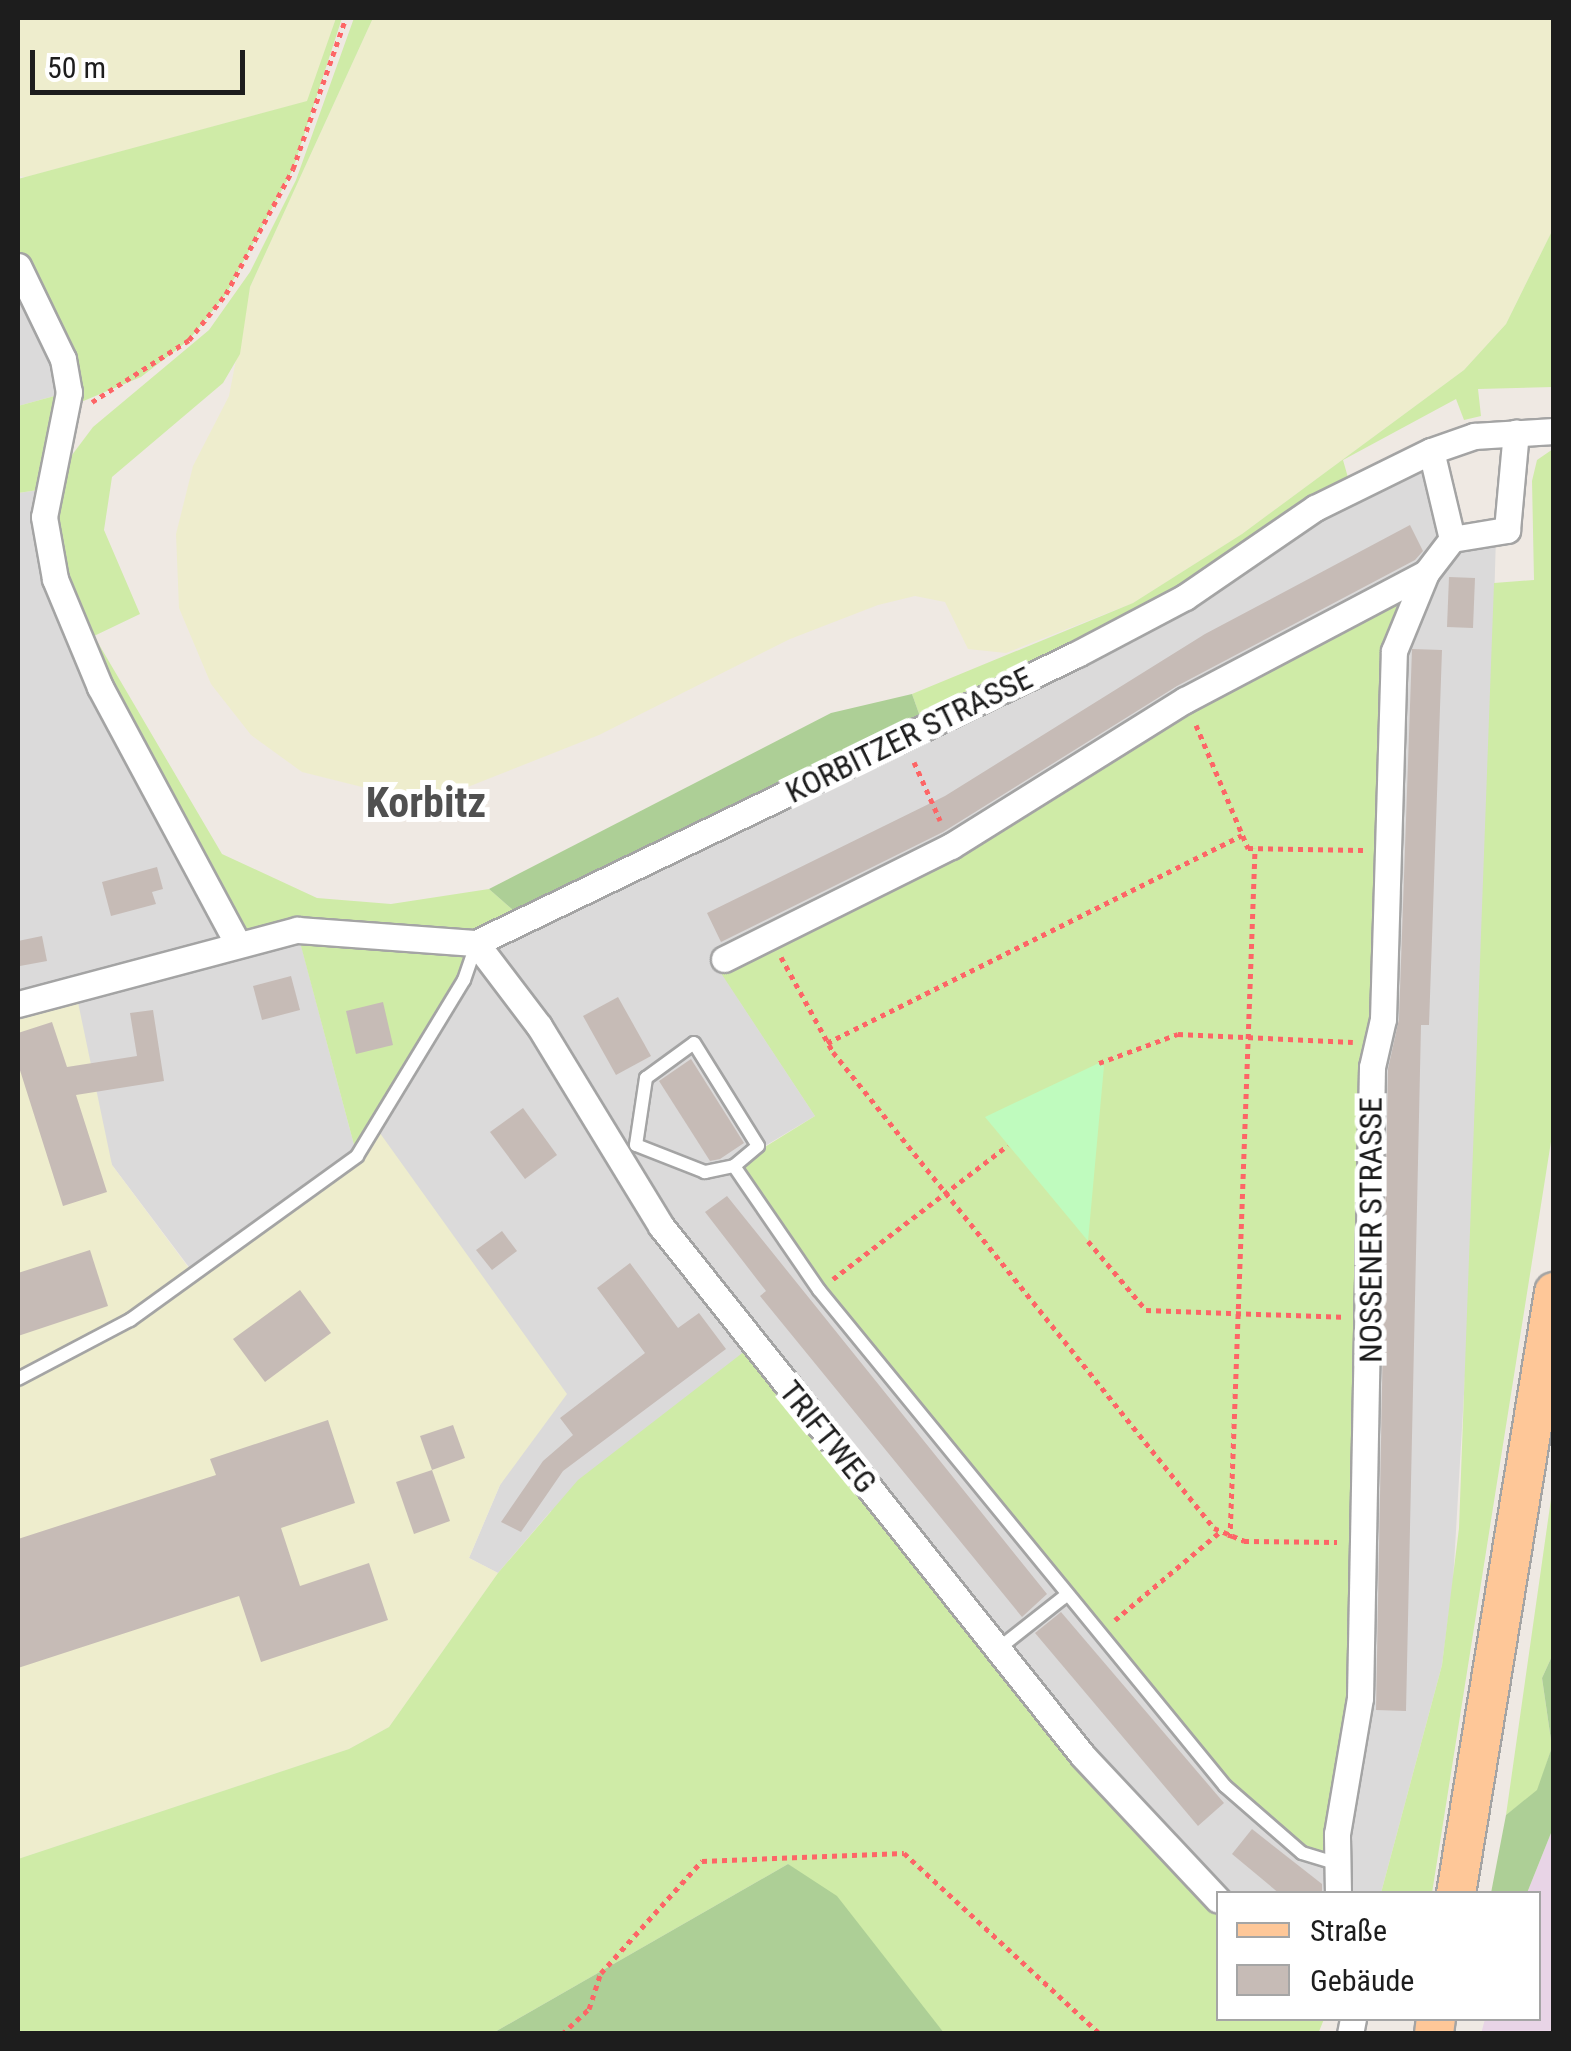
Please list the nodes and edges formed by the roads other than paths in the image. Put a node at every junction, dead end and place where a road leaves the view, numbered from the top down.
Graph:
1 (18, 266) edge
2 (1554, 431) edge
3 (1516, 432) junction
4 (1431, 451) junction
5 (1452, 539) junction
6 (1426, 573) junction
7 (237, 942) junction
8 (476, 943) junction
9 (724, 959) dead end
10 (18, 1004) edge
11 (626, 1151) junction
12 (734, 1166) junction
13 (1554, 1292) edge
14 (18, 1379) edge
15 (1064, 1596) junction
16 (998, 1649) junction
17 (1338, 1864) junction
18 (1338, 1891) edge
19 (1456, 1891) edge
20 (1216, 1898) edge

1 - 7 street
2 - 3 street, KORBITZER STRASSE
3 - 4 street, KORBITZER STRASSE
3 - 5 street
4 - 5 street
4 - 8 street, KORBITZER STRASSE
5 - 6 street
6 - 9 street
6 - 17 street, NOSSENER STRASSE
7 - 8 street, KORBITZER STRASSE
7 - 10 street, KORBITZER STRASSE
8 - 11 street, TRIFTWEG
8 - 14 lane
11 - 12 lane
11 - 12 lane
11 - 16 street, TRIFTWEG
12 - 15 lane
13 - 19 main road
15 - 16 lane
15 - 17 lane
16 - 20 street, TRIFTWEG
17 - 18 street, NOSSENER STRASSE

